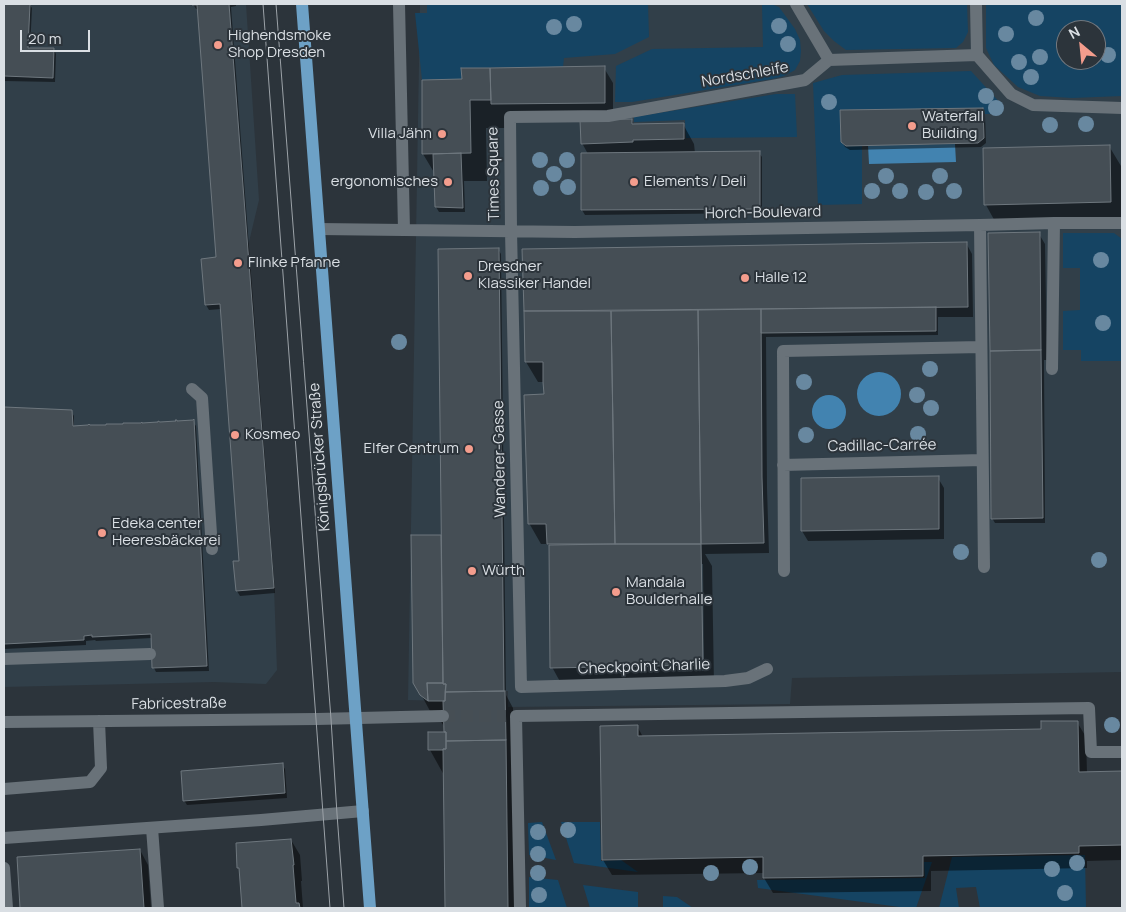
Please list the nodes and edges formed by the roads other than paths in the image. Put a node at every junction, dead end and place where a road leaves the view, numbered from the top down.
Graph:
1 (302, 4) edge
2 (399, 4) edge
3 (796, 4) edge
4 (976, 4) edge
5 (977, 56) junction
6 (829, 60) junction
7 (1122, 108) edge
8 (602, 116) joint
9 (1054, 223) junction
10 (1122, 223) edge
11 (980, 225) junction
12 (319, 229) junction
13 (404, 230) junction
14 (511, 232) junction
15 (981, 347) junction
16 (1052, 369) dead end
17 (192, 389) dead end
18 (982, 460) junction
19 (784, 465) junction
20 (212, 549) dead end
21 (984, 567) dead end
22 (784, 571) dead end
23 (150, 654) dead end
24 (4, 659) edge
25 (767, 669) dead end
26 (521, 687) joint
27 (443, 716) tunnel mouth
28 (356, 718) junction
29 (99, 721) junction
30 (4, 722) edge
31 (1122, 752) edge
32 (4, 788) edge
33 (363, 811) junction
34 (152, 828) junction
35 (4, 838) edge
36 (4, 868) edge
37 (7, 908) edge
38 (158, 908) edge
39 (370, 908) edge
40 (520, 908) edge

1 - 12 main road, Königsbrücker Straße
2 - 13 street
3 - 6 street
4 - 5 street
5 - 6 street
5 - 7 street
6 - 8 street, Nordschleife
8 - 14 street, Times Square
9 - 10 street, Horch-Boulevard
9 - 11 street, Horch-Boulevard
9 - 16 street
11 - 14 street, Horch-Boulevard
11 - 15 street
12 - 13 street, Horch-Boulevard
12 - 28 main road, Königsbrücker Straße
13 - 14 street, Horch-Boulevard
14 - 26 street, Wanderer-Gasse
15 - 18 street
15 - 19 street
17 - 20 street
18 - 19 street, Cadillac-Carrée
18 - 21 street
19 - 22 street
23 - 24 street
25 - 26 street, Checkpoint Charlie
27 - 28 street, Fabricestraße
28 - 29 street, Fabricestraße
28 - 33 main road, Königsbrücker Straße
29 - 30 street, Fabricestraße
29 - 32 street
31 - 40 street
33 - 34 street
33 - 39 main road, Königsbrücker Straße
34 - 35 street
34 - 38 street
36 - 37 street

